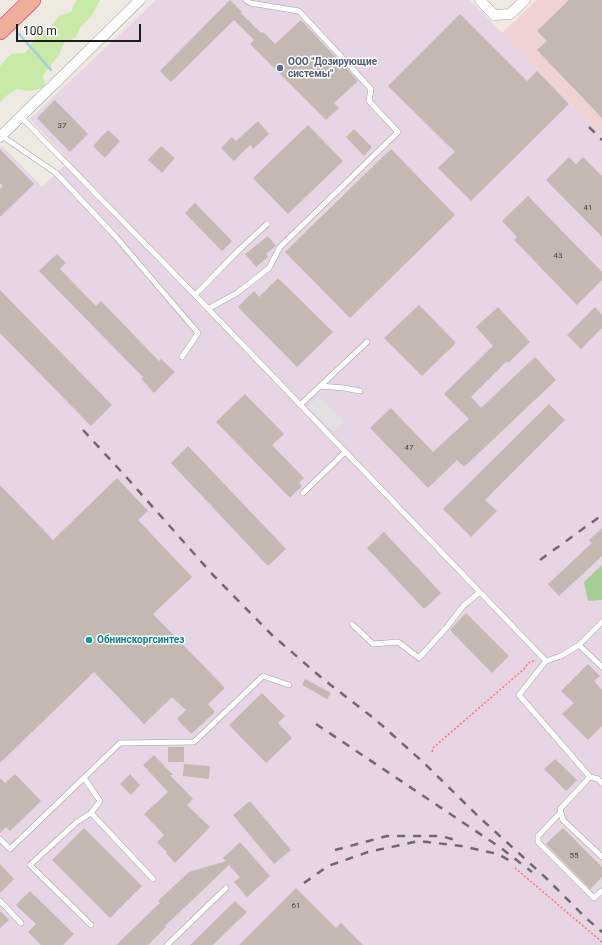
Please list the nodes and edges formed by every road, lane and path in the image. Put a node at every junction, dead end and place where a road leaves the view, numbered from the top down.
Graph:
1 (32, 0) edge
2 (140, 0) edge
3 (246, 0) edge
4 (480, 0) edge
5 (525, 0) edge
6 (0, 31) edge
7 (21, 117) junction
8 (1, 136) edge
9 (267, 224) dead end
10 (195, 295) junction
11 (208, 309) junction
12 (367, 342) dead end
13 (182, 357) dead end
14 (320, 386) junction
15 (360, 391) dead end
16 (300, 405) junction
17 (345, 452) junction
18 (303, 493) dead end
19 (480, 592) junction
20 (602, 622) edge
21 (352, 624) dead end
22 (579, 645) junction
23 (545, 659) junction
24 (602, 667) edge
25 (289, 685) dead end
26 (432, 752) dead end
27 (590, 777) junction
28 (84, 778) junction
29 (602, 783) edge
30 (561, 812) junction
31 (91, 813) junction
32 (0, 839) edge
33 (602, 858) edge
34 (515, 868) dead end
35 (153, 879) dead end
36 (226, 888) dead end
37 (602, 891) edge
38 (0, 901) edge
39 (21, 923) dead end
40 (91, 925) dead end
41 (602, 942) edge
42 (167, 945) edge

1 - 6 highway
2 - 7 street
3 - 11 lane
4 - 5 street
7 - 8 street
7 - 10 lane
8 - 13 lane
9 - 10 lane
10 - 11 lane
11 - 16 lane
12 - 14 lane
14 - 15 lane
14 - 16 lane
16 - 17 lane
17 - 18 lane
17 - 19 lane
19 - 21 lane
19 - 23 lane
20 - 22 lane
22 - 23 lane
22 - 24 lane
23 - 26 path
23 - 27 lane
25 - 28 lane
27 - 29 lane
27 - 30 lane
28 - 31 lane
28 - 32 lane
30 - 33 lane
30 - 37 lane
31 - 35 lane
31 - 40 lane
34 - 41 path
36 - 42 lane
38 - 39 lane

